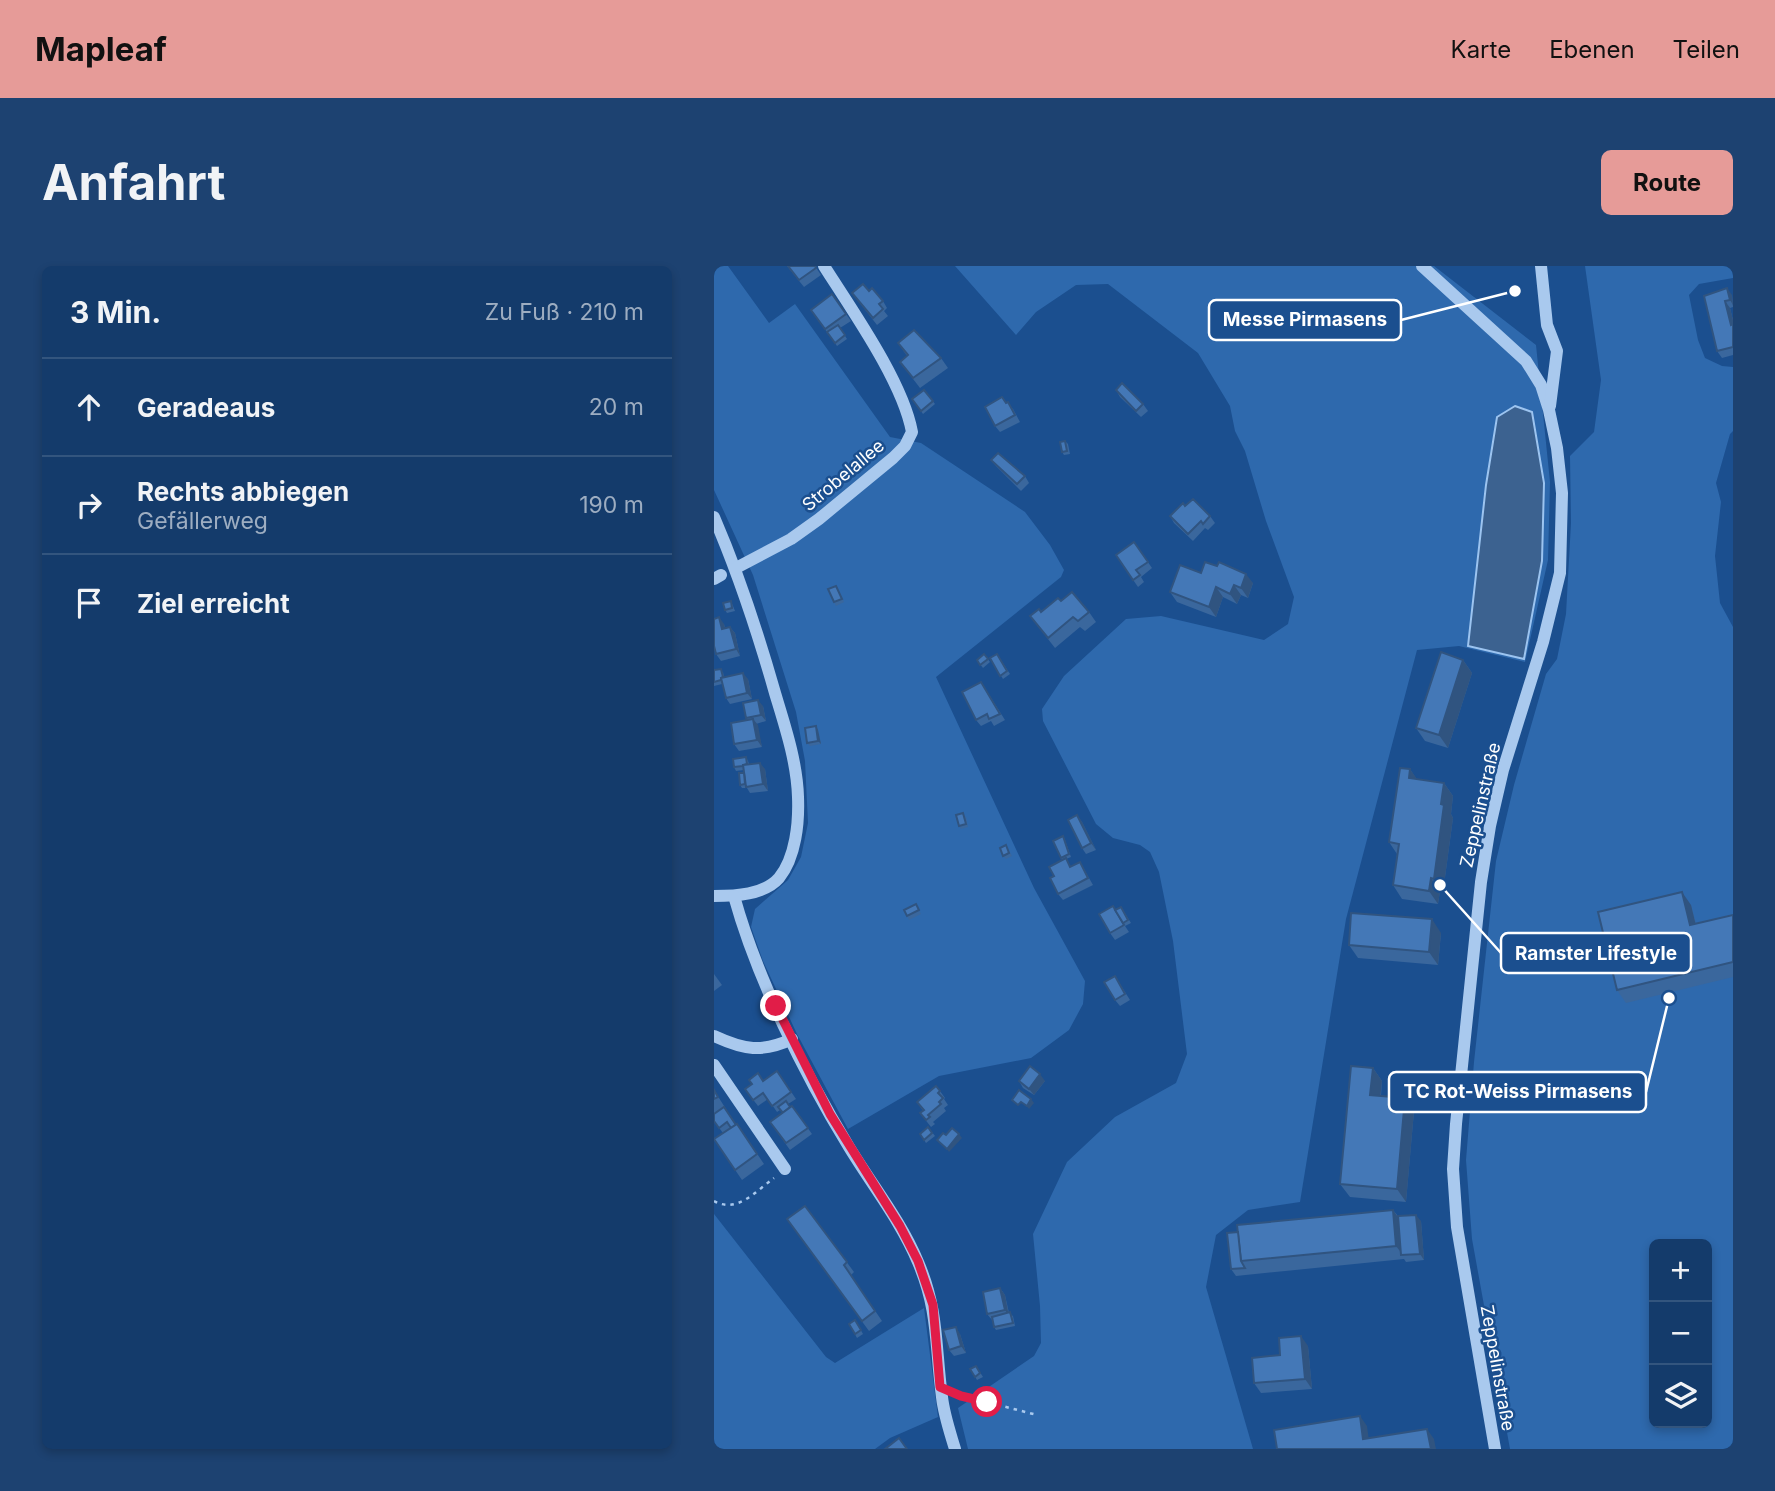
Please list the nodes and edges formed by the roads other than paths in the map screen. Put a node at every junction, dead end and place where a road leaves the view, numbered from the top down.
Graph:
1 (824, 266) edge
2 (1422, 266) edge
3 (1541, 266) edge
4 (1549, 410) junction
5 (714, 517) edge
6 (736, 568) junction
7 (714, 896) edge
8 (734, 896) junction
9 (714, 1036) edge
10 (792, 1039) junction
11 (714, 1065) edge
12 (785, 1170) road end
13 (955, 1449) edge
14 (1495, 1449) edge

1 - 6 street, Strobelallee
2 - 4 street, Zeppelinstraße
3 - 4 street
4 - 14 street, Zeppelinstraße
5 - 6 street
6 - 8 street
7 - 8 street
8 - 10 street
9 - 10 street
10 - 13 street
11 - 12 street

